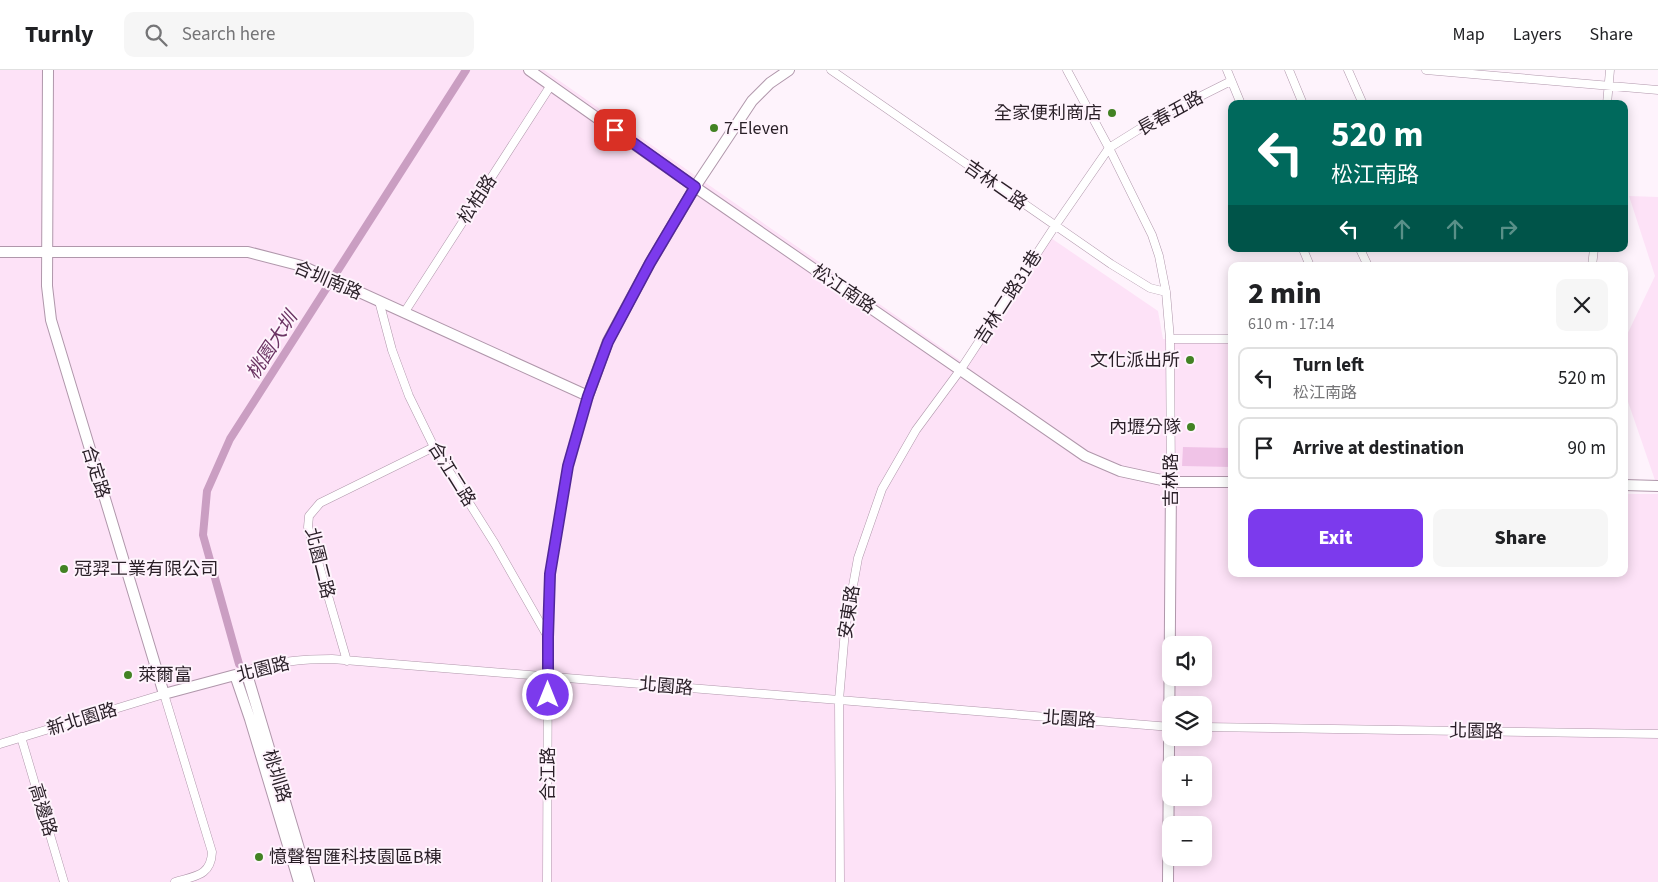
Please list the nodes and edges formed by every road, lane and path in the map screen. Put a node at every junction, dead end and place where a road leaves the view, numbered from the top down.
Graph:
1 (48, 70) edge
2 (529, 70) edge
3 (789, 70) edge
4 (831, 70) edge
5 (1067, 70) edge
6 (1227, 70) edge
7 (1289, 70) edge
8 (1348, 70) edge
9 (1426, 70) edge
10 (1610, 70) edge
11 (1487, 72) edge
12 (1231, 80) junction
13 (550, 85) junction
14 (1609, 85) junction
15 (1658, 90) edge
16 (1239, 100) edge
17 (1301, 100) edge
18 (1361, 100) edge
19 (1607, 100) edge
20 (1109, 148) junction
21 (695, 187) junction
22 (1055, 226) junction
23 (0, 252) edge
24 (48, 252) junction
25 (1166, 292) junction
26 (379, 301) junction
27 (404, 312) junction
28 (1170, 339) junction
29 (1228, 339) edge
30 (960, 369) junction
31 (588, 396) junction
32 (434, 447) junction
33 (1171, 482) junction
34 (1228, 482) edge
35 (1628, 485) edge
36 (1658, 486) edge
37 (548, 637) junction
38 (347, 661) junction
39 (246, 670) junction
40 (235, 675) junction
41 (548, 676) junction
42 (164, 694) junction
43 (1170, 696) edge
44 (839, 700) junction
45 (1162, 726) edge
46 (1212, 727) edge
47 (1658, 734) edge
48 (21, 737) junction
49 (0, 744) edge
50 (1170, 746) edge
51 (64, 882) edge
52 (175, 882) edge
53 (299, 882) edge
54 (309, 882) edge
55 (547, 882) edge
56 (840, 882) edge
57 (1168, 882) edge

1 - 24 street, 合定路
2 - 13 street, 松江南路
3 - 21 street, 合江路
4 - 22 street, 吉林二路
5 - 20 street, 吉林路
6 - 12 street
7 - 17 street
8 - 18 street
9 - 11 street
10 - 14 street
11 - 14 street
12 - 16 street
12 - 20 street, 長春五路
13 - 21 street, 松江南路
13 - 27 street, 松柏路
14 - 15 street
14 - 19 street
20 - 22 street, 吉林二路31巷
20 - 25 street, 吉林路
21 - 30 street, 松江南路
21 - 31 street, 合江路
22 - 25 street, 吉林二路
22 - 30 street, 吉林二路31巷
23 - 24 street, 合圳南路
24 - 26 street, 合圳南路
24 - 42 street, 合定路
25 - 28 street, 吉林路
26 - 27 street, 合圳南路
26 - 32 street, 合江二路
27 - 31 street, 合圳南路
28 - 29 street
28 - 33 street, 吉林路
30 - 33 street, 松江南路
30 - 44 street, 安東路
31 - 37 street, 合江路
32 - 37 street, 合江二路
32 - 38 street, 北園二路
33 - 34 street, 松江南路
33 - 43 street, 吉林路
35 - 36 street
37 - 41 street, 合江路
38 - 39 street, 北園路
38 - 41 street, 北園路
39 - 40 street, 北園路
39 - 54 street, 桃圳路
40 - 42 street, 北園路
40 - 53 street, 桃圳路
41 - 44 street, 北園路
41 - 55 street, 合江路
42 - 48 street, 新北園路
42 - 52 street, 合定路
44 - 45 street, 北園路
44 - 56 street, 安東路
46 - 47 street, 北園路
48 - 49 street, 新北園路
48 - 51 street, 高邊路
50 - 57 street, 吉林路

